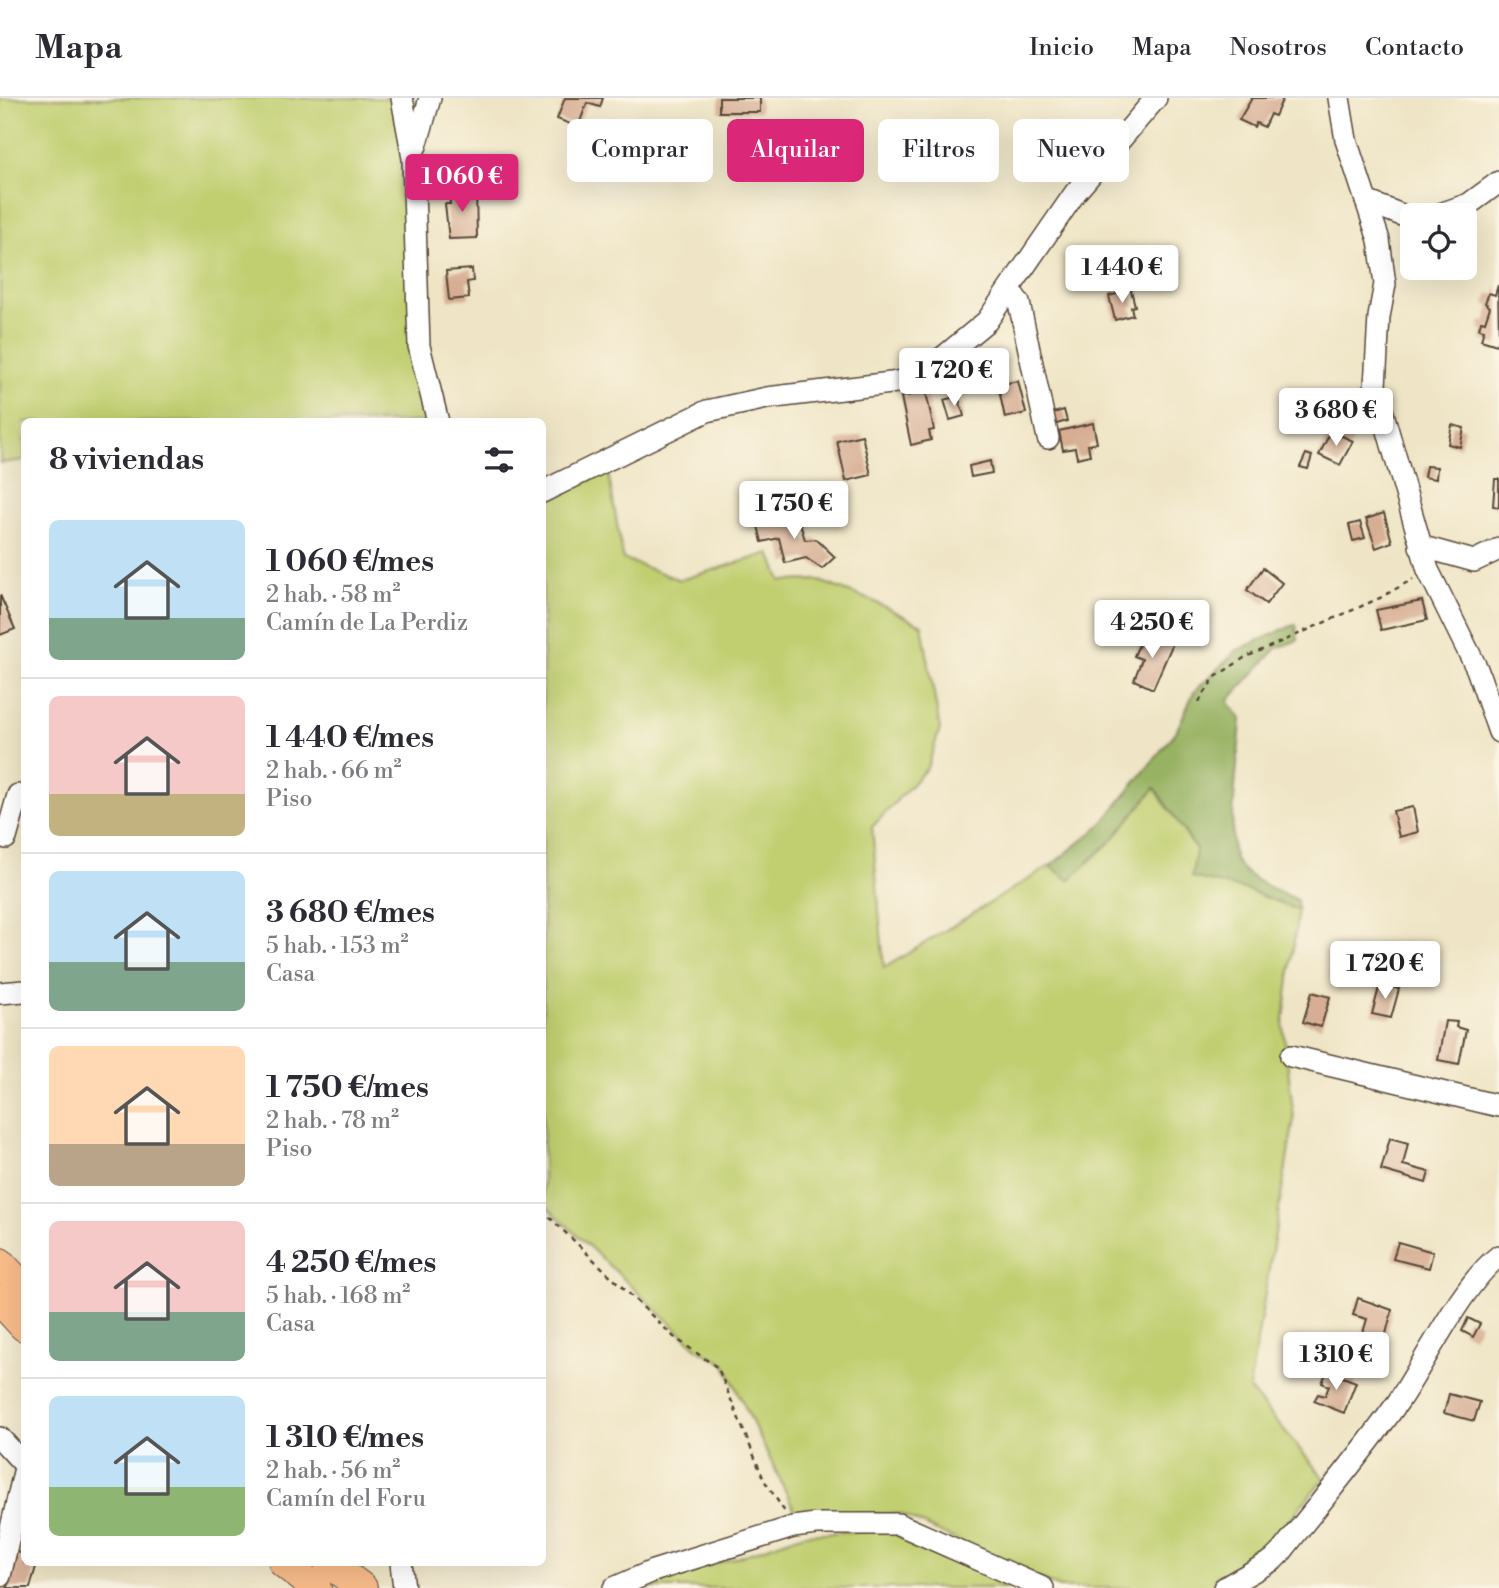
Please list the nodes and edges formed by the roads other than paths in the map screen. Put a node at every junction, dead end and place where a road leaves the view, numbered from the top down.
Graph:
1 (402, 98) edge
2 (430, 98) edge
3 (1156, 98) edge
4 (1339, 98) edge
5 (413, 158) junction
6 (1499, 182) edge
7 (1366, 201) junction
8 (1470, 203) edge
9 (1400, 214) edge
10 (1010, 290) junction
11 (437, 418) edge
12 (1048, 438) dead end
13 (546, 491) edge
14 (1420, 546) junction
15 (1499, 549) edge
16 (1499, 732) edge
17 (18, 795) dead end
18 (10, 838) edge
19 (21, 991) edge
20 (0, 993) edge
21 (1291, 1056) dead end
22 (1499, 1106) edge
23 (1499, 1256) edge
24 (0, 1262) edge
25 (21, 1286) edge
26 (0, 1300) edge
27 (21, 1323) edge
28 (0, 1438) edge
29 (21, 1461) edge
30 (21, 1485) edge
31 (288, 1566) edge
32 (333, 1566) edge
33 (401, 1566) edge
34 (0, 1576) edge
35 (316, 1588) edge
36 (362, 1588) edge
37 (404, 1588) edge
38 (614, 1588) edge
39 (1043, 1588) edge
40 (1224, 1588) edge

1 - 5 street
2 - 5 street
3 - 10 street
4 - 7 street
5 - 11 street
6 - 8 street
7 - 9 street
7 - 14 street
10 - 12 street
10 - 13 street
14 - 15 street
14 - 16 street
17 - 18 street
19 - 20 street
21 - 22 street
23 - 40 street
24 - 25 highway
26 - 27 highway
28 - 29 street
30 - 34 street
31 - 35 highway
32 - 36 highway
33 - 37 street
38 - 39 street

